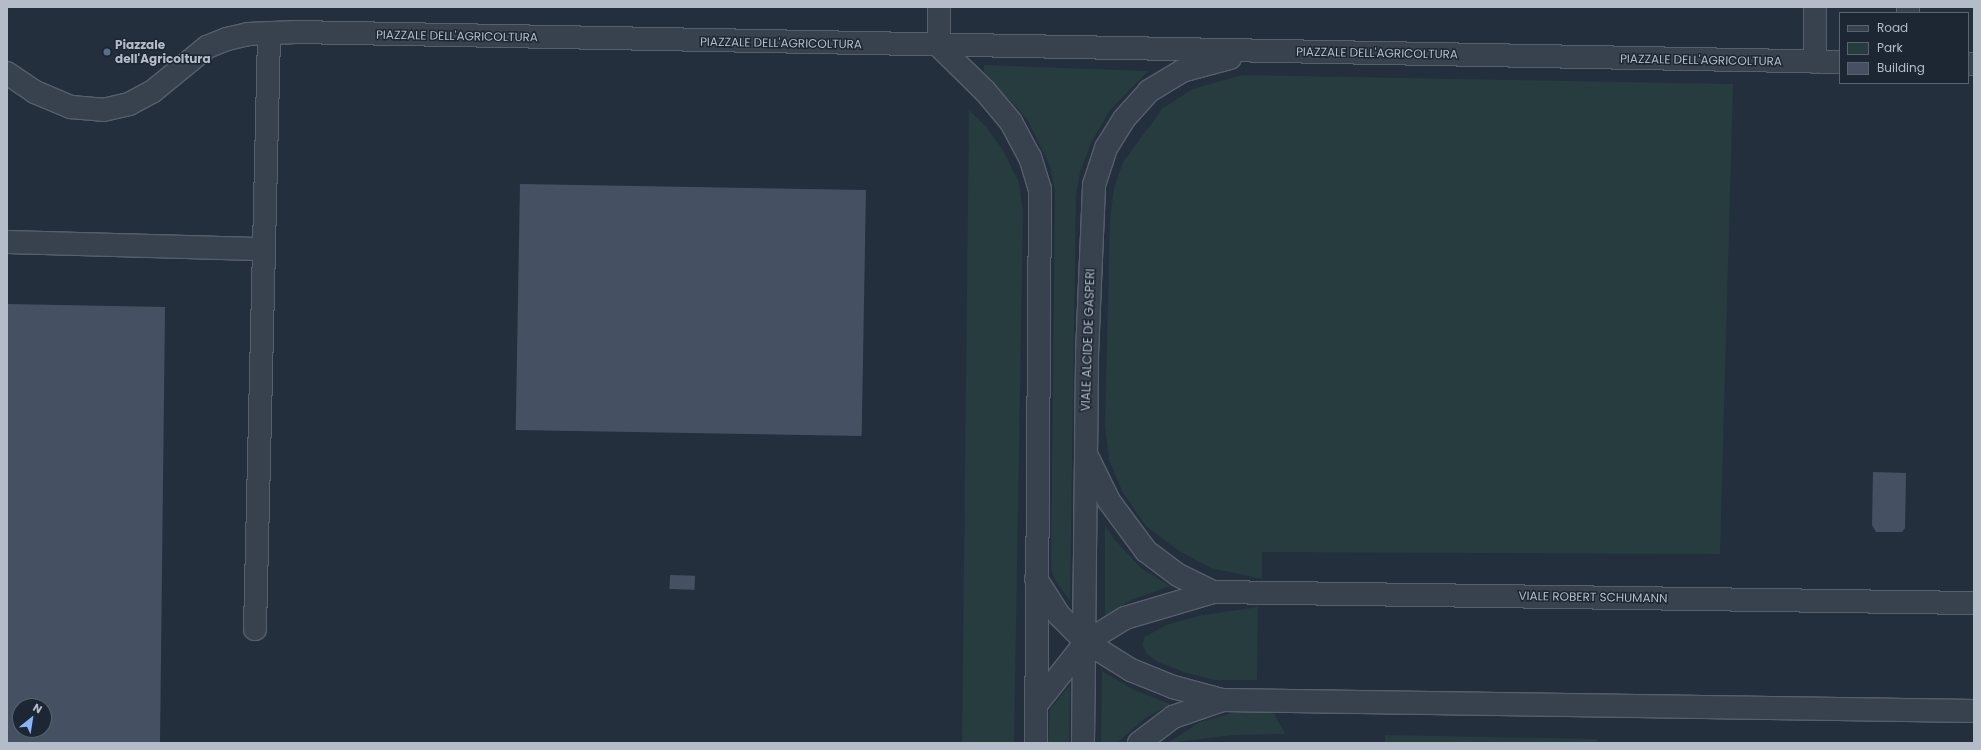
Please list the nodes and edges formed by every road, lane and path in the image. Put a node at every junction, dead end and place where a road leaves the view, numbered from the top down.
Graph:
1 (939, 7) edge
2 (1815, 7) edge
3 (269, 33) junction
4 (939, 46) junction
5 (1278, 51) junction
6 (1815, 62) junction
7 (1839, 62) edge
8 (7, 73) edge
9 (7, 242) edge
10 (264, 249) junction
11 (1085, 453) junction
12 (1036, 579) junction
13 (1213, 592) junction
14 (1974, 603) edge
15 (255, 629) dead end
16 (1086, 642) junction
17 (1222, 700) junction
18 (1036, 705) junction
19 (1974, 711) edge
20 (1036, 743) edge
21 (1084, 743) edge
22 (1139, 743) edge

1 - 4 street
2 - 6 street
3 - 4 street, PIAZZALE DELL'AGRICOLTURA
3 - 8 street, PIAZZALE DELL'AGRICOLTURA
3 - 10 street
4 - 5 street, PIAZZALE DELL'AGRICOLTURA
4 - 12 street
5 - 6 street, PIAZZALE DELL'AGRICOLTURA
5 - 11 street, VIALE ALCIDE DE GASPERI
6 - 7 street, PIAZZALE DELL'AGRICOLTURA
9 - 10 street
10 - 15 street
11 - 13 street, VIALE ROBERT SCHUMANN
11 - 16 street, VIALE ALCIDE DE GASPERI
12 - 16 street
12 - 18 street
13 - 14 street, VIALE ROBERT SCHUMANN
13 - 16 street, VIALE ROBERT SCHUMANN
16 - 17 street
16 - 18 street, VIALE ROBERT SCHUMANN
16 - 21 street, VIALE ALCIDE DE GASPERI
17 - 19 street
17 - 22 street
18 - 20 street

